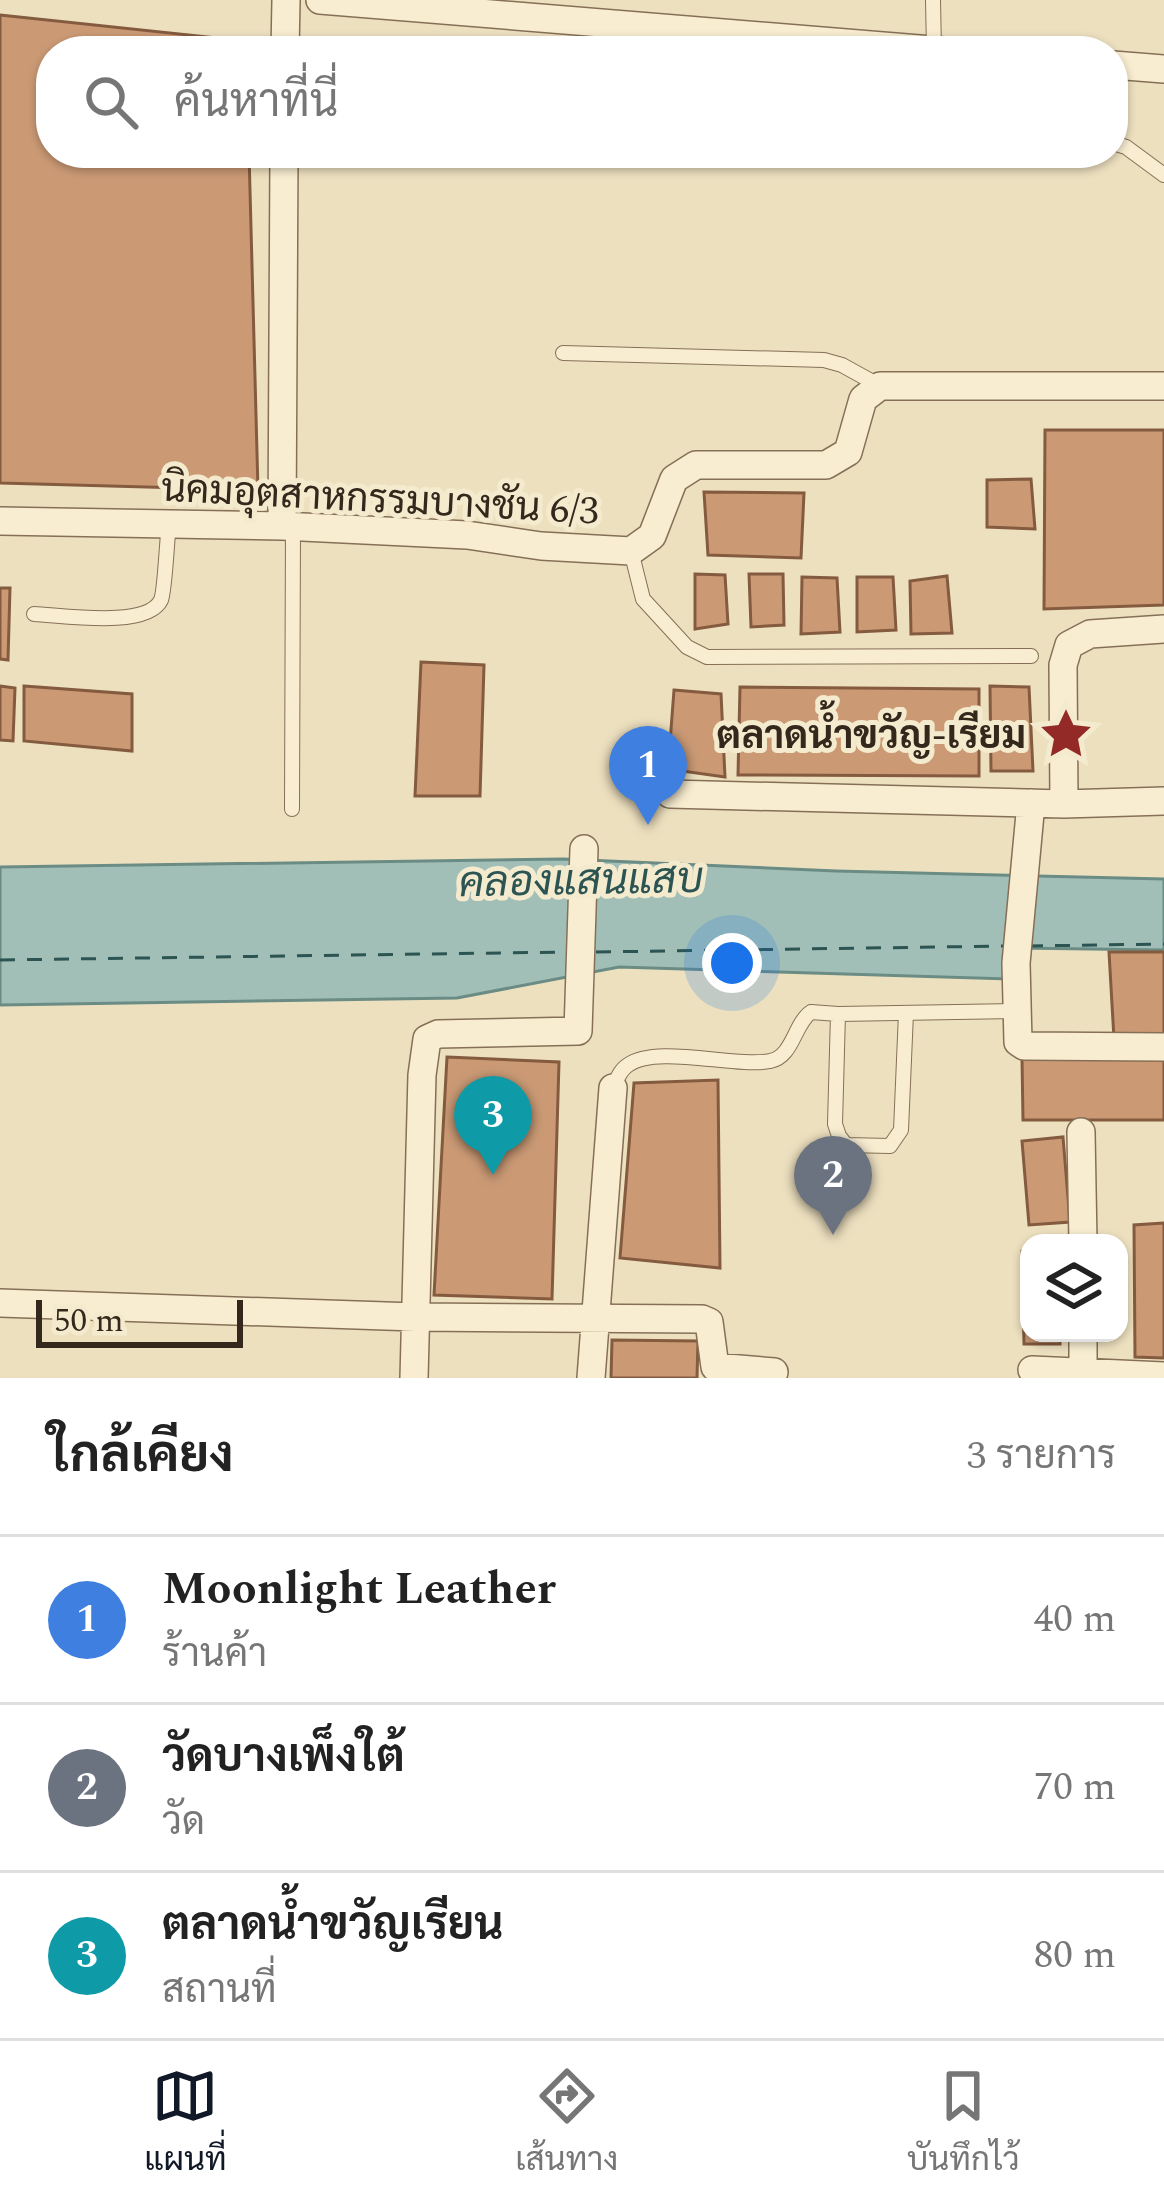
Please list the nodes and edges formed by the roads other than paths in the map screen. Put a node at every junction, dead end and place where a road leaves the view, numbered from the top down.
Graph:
1 (286, 0) edge
2 (320, 0) edge
3 (933, 0) edge
4 (372, 2) edge
5 (285, 36) edge
6 (770, 36) edge
7 (934, 36) edge
8 (1128, 66) edge
9 (1164, 69) edge
10 (1128, 148) edge
11 (284, 168) edge
12 (1164, 175) edge
13 (563, 353) dead end
14 (880, 386) junction
15 (1164, 386) edge
16 (0, 520) edge
17 (169, 524) junction
18 (287, 526) junction
19 (631, 551) junction
20 (34, 614) dead end
21 (1164, 628) edge
22 (1031, 656) dead end
23 (670, 794) dead end
24 (1164, 801) edge
25 (1030, 803) junction
26 (1064, 804) junction
27 (292, 809) dead end
28 (584, 851) dead end
29 (1016, 1011) junction
30 (906, 1013) junction
31 (838, 1014) junction
32 (1164, 1047) edge
33 (613, 1088) joint
34 (1082, 1132) dead end
35 (1083, 1234) edge
36 (0, 1303) edge
37 (595, 1316) junction
38 (415, 1317) junction
39 (1083, 1342) edge
40 (1032, 1370) dead end
41 (775, 1372) dead end
42 (1083, 1372) junction
43 (1164, 1376) edge
44 (414, 1378) edge
45 (591, 1378) edge

1 - 5 street
2 - 4 street
3 - 7 lane
4 - 6 street
8 - 9 street
10 - 12 lane
11 - 18 street
13 - 14 lane
14 - 15 street
14 - 19 street, นิคมอุตสาหกรรมบางชัน 6/3
16 - 17 street, นิคมอุตสาหกรรมบางชัน 6/3
17 - 18 street, นิคมอุตสาหกรรมบางชัน 6/3
17 - 20 lane
18 - 19 street, นิคมอุตสาหกรรมบางชัน 6/3
18 - 27 lane
19 - 22 lane
21 - 26 street
23 - 25 street
24 - 26 street
25 - 26 street
25 - 29 street
28 - 38 street
29 - 30 lane
29 - 32 street
30 - 31 lane
30 - 31 lane
31 - 33 lane
33 - 37 street
34 - 35 street
36 - 38 street
37 - 38 street
37 - 41 street
37 - 45 street
38 - 44 street
39 - 42 street
40 - 42 street
42 - 43 street

